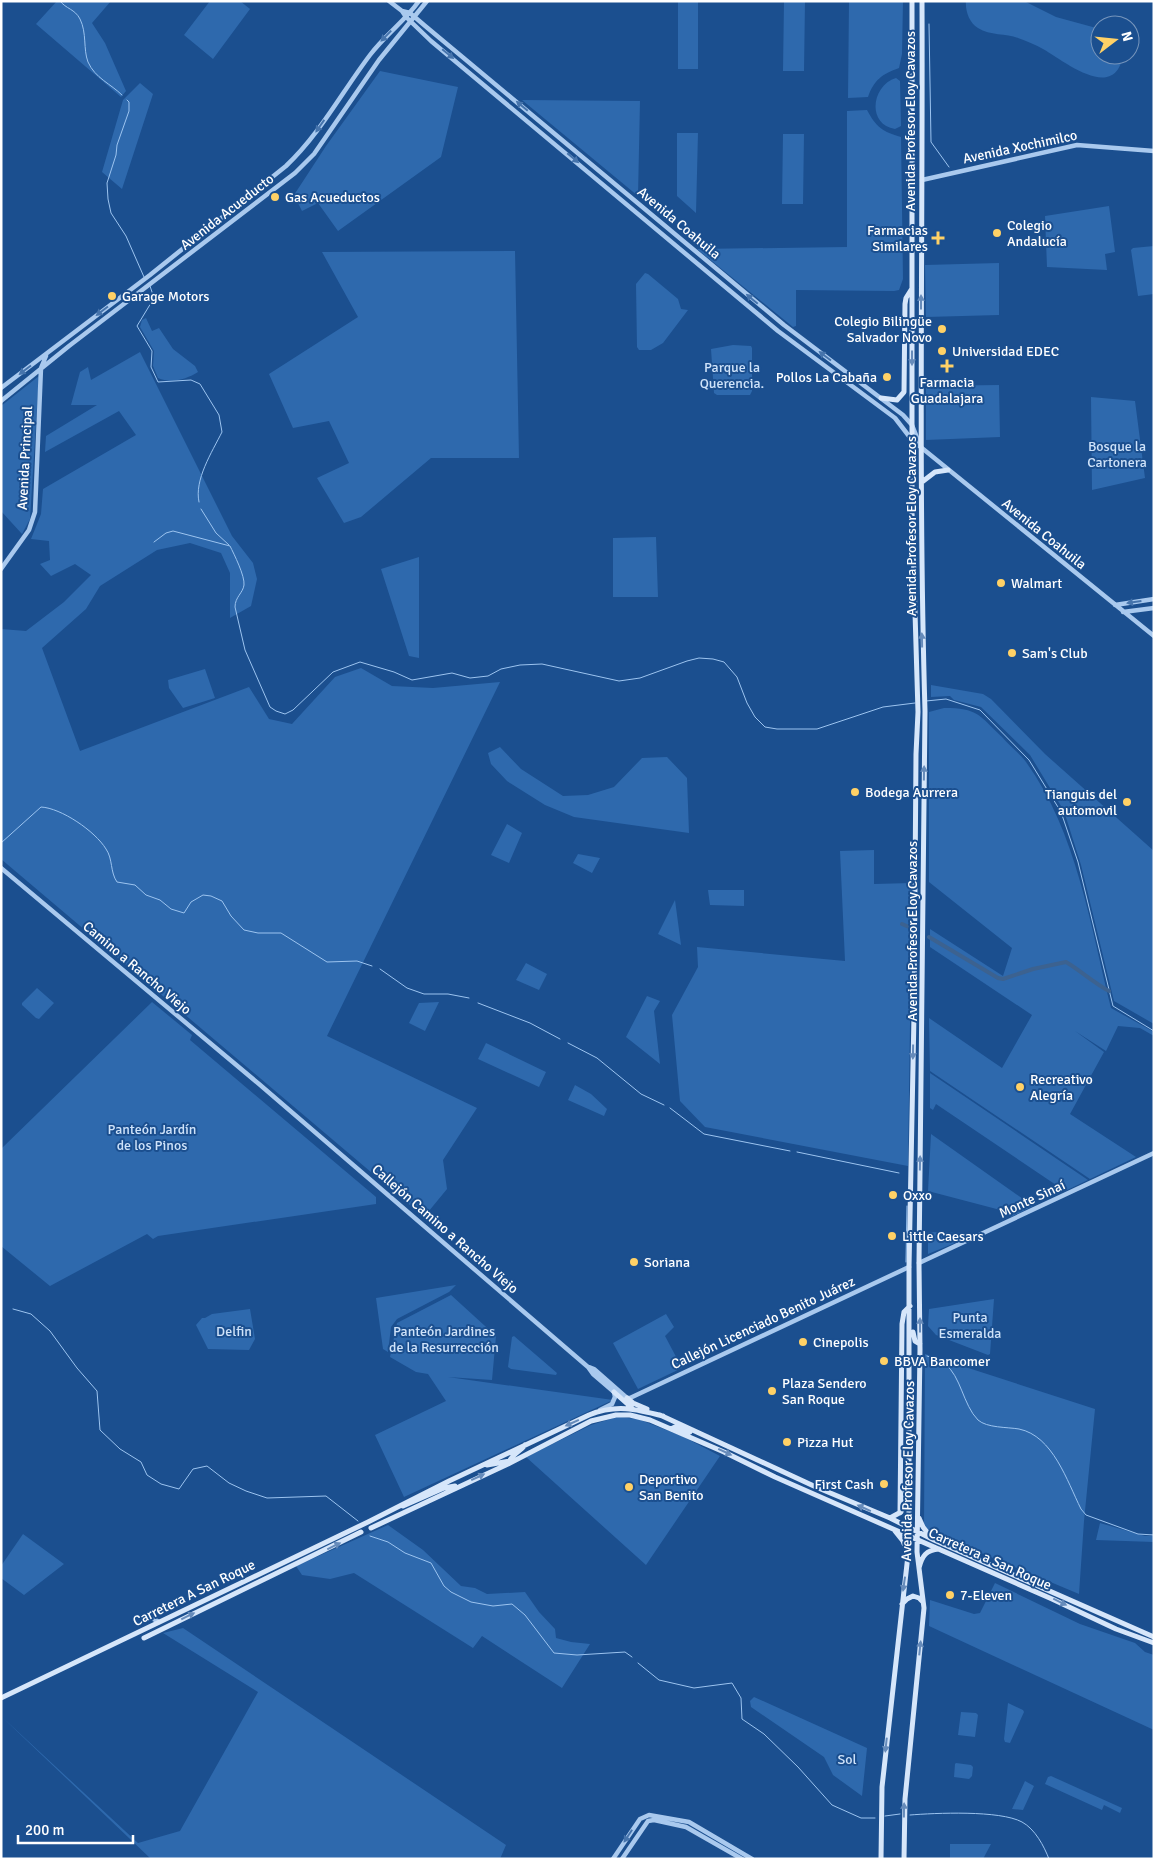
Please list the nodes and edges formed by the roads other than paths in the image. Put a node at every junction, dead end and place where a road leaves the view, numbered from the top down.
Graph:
1 (389, 1) edge
2 (419, 1) edge
3 (427, 1) edge
4 (912, 1) edge
5 (922, 1) edge
6 (402, 11) junction
7 (410, 13) junction
8 (415, 17) junction
9 (406, 18) junction
10 (411, 22) junction
11 (911, 137) junction
12 (922, 138) junction
13 (1154, 151) edge
14 (912, 180) junction
15 (922, 180) junction
16 (912, 290) junction
17 (49, 352) junction
18 (41, 368) junction
19 (905, 370) junction
20 (1, 388) edge
21 (912, 388) junction
22 (880, 397) junction
23 (1, 401) edge
24 (874, 403) junction
25 (907, 419) junction
26 (912, 425) junction
27 (903, 427) junction
28 (912, 440) junction
29 (922, 448) junction
30 (948, 470) junction
31 (922, 482) junction
32 (922, 505) junction
33 (912, 527) junction
34 (922, 549) junction
35 (1, 569) edge
36 (1154, 599) edge
37 (1114, 605) junction
38 (1154, 608) edge
39 (1123, 612) junction
40 (1154, 636) edge
41 (924, 829) junction
42 (915, 842) junction
43 (924, 855) junction
44 (1, 868) edge
45 (914, 1015) junction
46 (922, 1028) junction
47 (914, 1035) junction
48 (922, 1048) junction
49 (259, 1084) joint
50 (1154, 1153) edge
51 (919, 1263) junction
52 (909, 1267) junction
53 (910, 1306) junction
54 (910, 1324) junction
55 (920, 1344) junction
56 (588, 1366) junction
57 (909, 1374) junction
58 (901, 1380) junction
59 (614, 1392) junction
60 (645, 1392) junction
61 (628, 1404) junction
62 (637, 1404) junction
63 (598, 1411) junction
64 (901, 1415) junction
65 (663, 1416) junction
66 (603, 1418) junction
67 (650, 1420) junction
68 (909, 1423) junction
69 (671, 1429) junction
70 (696, 1431) junction
71 (525, 1445) junction
72 (510, 1462) junction
73 (766, 1463) junction
74 (484, 1464) junction
75 (796, 1476) junction
76 (779, 1477) junction
77 (909, 1480) junction
78 (463, 1485) junction
79 (840, 1497) junction
80 (830, 1501) junction
81 (395, 1508) junction
82 (918, 1508) junction
83 (900, 1513) junction
84 (890, 1518) junction
85 (371, 1528) dead end
86 (909, 1528) junction
87 (893, 1529) junction
88 (918, 1531) junction
89 (361, 1532) dead end
90 (908, 1535) junction
91 (917, 1539) junction
92 (934, 1540) junction
93 (939, 1549) junction
94 (310, 1550) junction
95 (908, 1554) junction
96 (312, 1556) junction
97 (919, 1571) junction
98 (923, 1602) junction
99 (901, 1605) junction
100 (1105, 1615) junction
101 (148, 1616) dead end
102 (160, 1622) junction
103 (1134, 1628) junction
104 (1116, 1629) junction
105 (1154, 1637) edge
106 (144, 1638) dead end
107 (1154, 1644) edge
108 (1, 1698) edge
109 (675, 1824) junction
110 (672, 1830) dead end
111 (613, 1859) edge
112 (622, 1859) edge
113 (742, 1859) edge
114 (752, 1859) edge
115 (880, 1859) edge
116 (904, 1859) edge

1 - 6 street
2 - 7 street, Avenida Acueducto
3 - 8 street, Avenida Acueducto
4 - 11 main road, Avenida Profesor Eloy Cavazos
5 - 12 main road, Avenida Profesor Eloy Cavazos
6 - 7 street
6 - 9 street
7 - 8 street, Avenida Coahuila
7 - 9 street, Avenida Acueducto
8 - 10 street, Avenida Acueducto
22 -> 8 street, Avenida Coahuila
9 - 10 street, Avenida Coahuila
9 -> 17 street, Avenida Acueducto
10 - 18 street, Avenida Acueducto
10 -> 24 street, Avenida Coahuila
11 - 12 main road
11 - 14 main road, Avenida Profesor Eloy Cavazos
12 - 15 main road, Avenida Profesor Eloy Cavazos
13 - 15 street, Avenida Xochimilco
14 - 15 main road
14 - 16 main road, Avenida Profesor Eloy Cavazos
29 -> 15 main road, Avenida Profesor Eloy Cavazos
16 - 19 main road
16 -> 21 main road, Avenida Profesor Eloy Cavazos
17 - 18 street
17 -> 20 street, Avenida Acueducto
18 - 23 street, Avenida Acueducto
18 - 35 street, Avenida Principal
19 - 21 main road
19 - 22 main road
21 - 26 main road, Avenida Profesor Eloy Cavazos
22 - 24 street
22 - 25 street, Avenida Coahuila
24 - 27 street, Avenida Coahuila
25 - 26 street, Avenida Coahuila
25 - 27 street
26 - 28 main road, Avenida Profesor Eloy Cavazos
26 - 29 street, Avenida Coahuila
27 - 28 street, Avenida Coahuila
28 - 29 street, Avenida Coahuila
28 - 33 main road, Avenida Profesor Eloy Cavazos
29 - 30 street, Avenida Coahuila
29 - 31 main road, Avenida Profesor Eloy Cavazos
30 - 31 main road
30 - 37 street, Avenida Coahuila
31 - 32 main road, Avenida Profesor Eloy Cavazos
32 - 33 main road
32 - 34 main road, Avenida Profesor Eloy Cavazos
33 - 34 main road
33 - 42 main road, Avenida Profesor Eloy Cavazos
41 -> 34 main road, Avenida Profesor Eloy Cavazos
36 -> 37 street
37 - 39 street, Avenida Coahuila
38 - 39 street
39 - 40 street, Avenida Coahuila
41 - 42 main road
41 - 43 main road, Avenida Profesor Eloy Cavazos
42 - 43 main road
42 - 45 main road, Avenida Profesor Eloy Cavazos
43 - 46 main road, Avenida Profesor Eloy Cavazos
44 - 49 street, Camino a Rancho Viejo
45 - 46 main road
45 - 47 main road, Avenida Profesor Eloy Cavazos
46 - 48 main road, Avenida Profesor Eloy Cavazos
47 - 48 main road
47 -> 52 main road, Avenida Profesor Eloy Cavazos
51 -> 48 main road, Avenida Profesor Eloy Cavazos
49 - 56 street, Callejón Camino a Rancho Viejo
50 - 51 street, Monte Sinaí
55 -> 51 main road, Avenida Profesor Eloy Cavazos
52 - 53 main road, Avenida Profesor Eloy Cavazos
52 - 60 street, Callejón Licenciado Benito Juárez
53 - 54 main road, Avenida Profesor Eloy Cavazos
53 - 58 main road
54 - 55 main road
54 - 57 main road, Avenida Profesor Eloy Cavazos
55 - 82 main road, Avenida Profesor Eloy Cavazos
56 - 59 street, Callejón Camino a Rancho Viejo
56 - 61 street
57 - 58 main road
57 - 68 main road, Avenida Profesor Eloy Cavazos
58 - 64 main road
59 - 61 main road
59 - 63 street
60 - 61 street, Callejón Licenciado Benito Juárez
60 - 62 street
61 - 62 main road
61 - 63 main road, Carretera A San Roque
61 - 65 main road
61 - 66 main road
61 - 67 main road
62 - 65 main road
63 -> 71 main road, Carretera A San Roque
64 - 68 main road
64 - 83 main road
65 - 70 main road
66 - 67 main road
66 - 72 main road
67 - 69 main road
68 - 77 main road, Avenida Profesor Eloy Cavazos
69 - 70 main road
69 -> 76 main road, Carretera a San Roque
70 - 73 main road, Carretera a San Roque
71 - 72 main road
71 - 74 main road, Carretera A San Roque
72 - 74 main road
78 -> 72 main road
73 - 75 main road, Carretera a San Roque
73 - 76 main road
74 - 81 main road, Carretera A San Roque
75 - 76 main road
75 - 79 main road, Carretera a San Roque
76 - 80 main road, Carretera a San Roque
77 - 83 main road
77 - 86 main road, Avenida Profesor Eloy Cavazos
78 - 81 main road, Carretera A San Roque
78 - 85 main road
79 - 80 main road
84 -> 79 main road, Carretera a San Roque
80 - 87 main road, Carretera a San Roque
81 - 94 main road, Carretera A San Roque
82 - 88 main road, Avenida Profesor Eloy Cavazos
82 - 92 main road
83 - 84 main road
84 - 86 main road, Carretera a San Roque
86 - 88 main road, Carretera a San Roque
86 - 90 main road, Avenida Profesor Eloy Cavazos
87 - 90 main road, Carretera a San Roque
87 - 95 main road
88 - 91 main road, Avenida Profesor Eloy Cavazos
88 - 92 main road, Carretera a San Roque
96 -> 89 main road
90 - 91 main road, Carretera a San Roque
90 - 95 main road, Avenida Profesor Eloy Cavazos
91 - 93 main road, Carretera a San Roque
91 - 97 main road, Avenida Profesor Eloy Cavazos
92 - 100 main road, Carretera a San Roque
93 - 97 main road
93 -> 104 main road, Carretera a San Roque
94 - 96 main road
94 - 102 main road, Carretera A San Roque
95 -> 99 main road, Avenida Profesor Eloy Cavazos
106 -> 96 main road
97 - 98 main road, Avenida Profesor Eloy Cavazos
98 - 99 main road
116 -> 98 main road, Avenida Profesor Eloy Cavazos
99 -> 115 main road, Avenida Profesor Eloy Cavazos
100 - 103 main road
100 - 104 main road
101 - 102 street
102 - 108 main road, Carretera A San Roque
103 - 104 main road
103 - 105 main road
104 - 107 main road, Carretera a San Roque
109 - 110 street
109 - 112 street
109 - 113 street
114 -> 111 street

